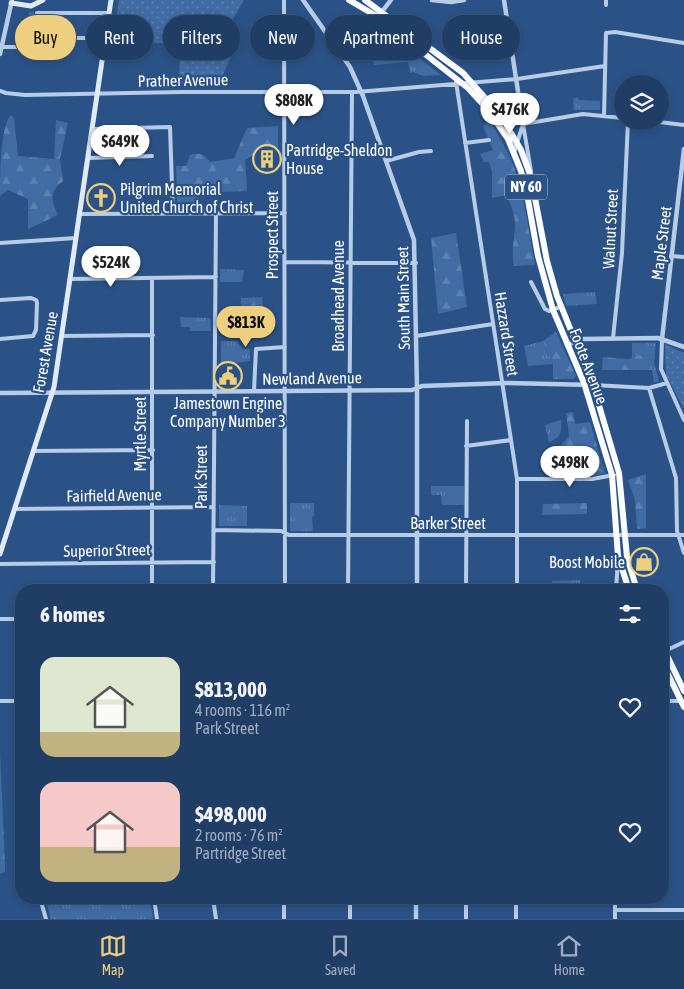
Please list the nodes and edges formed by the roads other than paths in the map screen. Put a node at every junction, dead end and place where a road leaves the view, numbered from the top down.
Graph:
1 (43, 0) edge
2 (111, 0) edge
3 (284, 0) edge
4 (349, 0) edge
5 (366, 0) edge
6 (391, 0) edge
7 (432, 0) edge
8 (464, 0) edge
9 (504, 0) edge
10 (304, 1) edge
11 (12, 2) edge
12 (109, 12) junction
13 (37, 13) dead end
14 (380, 14) junction
15 (108, 15) edge
16 (86, 38) edge
17 (684, 43) edge
18 (2, 47) junction
19 (0, 54) edge
20 (101, 60) edge
21 (605, 66) junction
22 (517, 79) junction
23 (470, 81) junction
24 (459, 82) junction
25 (0, 91) edge
26 (285, 92) junction
27 (352, 92) junction
28 (361, 92) junction
29 (97, 94) junction
30 (604, 116) junction
31 (614, 117) edge
32 (669, 123) edge
33 (523, 124) junction
34 (683, 125) edge
35 (92, 129) junction
36 (628, 130) edge
37 (489, 140) dead end
38 (518, 143) junction
39 (465, 144) junction
40 (684, 149) edge
41 (432, 151) dead end
42 (514, 153) junction
43 (152, 156) dead end
44 (88, 158) junction
45 (386, 161) junction
46 (683, 167) edge
47 (531, 177) junction
48 (284, 213) junction
49 (80, 214) junction
50 (173, 214) junction
51 (216, 214) junction
52 (76, 238) junction
53 (0, 243) edge
54 (671, 256) junction
55 (684, 257) edge
56 (285, 262) junction
57 (350, 262) junction
58 (416, 263) junction
59 (216, 277) junction
60 (152, 278) junction
61 (70, 279) junction
62 (531, 282) dead end
63 (0, 300) edge
64 (557, 308) junction
65 (493, 324) junction
66 (153, 335) junction
67 (62, 336) junction
68 (416, 336) junction
69 (613, 338) junction
70 (0, 339) edge
71 (662, 339) junction
72 (574, 341) junction
73 (567, 344) junction
74 (285, 347) junction
75 (684, 347) edge
76 (666, 382) junction
77 (584, 383) junction
78 (502, 384) junction
79 (593, 385) junction
80 (417, 388) junction
81 (649, 388) junction
82 (350, 390) junction
83 (216, 391) junction
84 (254, 391) junction
85 (285, 391) junction
86 (153, 392) junction
87 (0, 393) edge
88 (52, 393) junction
89 (467, 420) dead end
90 (684, 420) edge
91 (511, 440) junction
92 (466, 446) junction
93 (153, 450) junction
94 (33, 451) junction
95 (620, 473) junction
96 (612, 475) junction
97 (516, 479) junction
98 (152, 507) junction
99 (213, 507) junction
100 (15, 508) junction
101 (214, 530) junction
102 (285, 533) junction
103 (348, 535) junction
104 (417, 535) junction
105 (616, 535) junction
106 (624, 535) junction
107 (678, 535) junction
108 (684, 535) edge
109 (466, 536) junction
110 (517, 536) junction
111 (684, 553) edge
112 (0, 554) edge
113 (618, 556) junction
114 (152, 562) junction
115 (214, 562) junction
116 (0, 564) edge
117 (152, 584) edge
118 (213, 584) edge
119 (285, 584) edge
120 (348, 584) edge
121 (417, 584) edge
122 (466, 584) edge
123 (517, 584) edge
124 (616, 584) edge
125 (627, 584) edge
126 (635, 584) edge
127 (0, 619) edge
128 (15, 619) edge
129 (684, 642) edge
130 (669, 647) edge
131 (669, 661) edge
132 (669, 676) edge
133 (684, 691) edge
134 (0, 701) edge
135 (15, 701) edge
136 (669, 702) edge
137 (683, 703) edge
138 (42, 904) edge
139 (155, 904) edge
140 (214, 904) edge
141 (284, 904) edge
142 (350, 904) edge
143 (416, 904) edge
144 (466, 904) edge
145 (516, 904) edge
146 (615, 904) edge
147 (615, 910) junction
148 (684, 910) edge
149 (46, 919) edge
150 (157, 919) edge
151 (216, 919) edge
152 (284, 919) edge
153 (350, 919) edge
154 (416, 919) edge
155 (466, 919) edge
156 (516, 919) edge
157 (615, 919) edge

1 - 11 main road
2 - 12 main road, Forest Avenue
3 - 26 street, Prospect Street
4 - 14 highway, Foote Avenue / NY 60
5 - 14 highway, Foote Avenue / NY 60
6 - 14 street
7 - 8 street
9 - 22 street, Foote Avenue
10 - 28 street, South Main Street
11 - 18 street
12 - 13 street
12 - 15 main road, Forest Avenue
14 - 23 highway, Foote Avenue / NY 60
14 - 24 highway, Foote Avenue / NY 60
16 - 18 street
17 - 21 street
18 - 19 street
20 - 29 main road, Forest Avenue
21 - 22 street, Prather Avenue
21 - 30 street
22 - 23 street, Prather Avenue
22 - 33 street, Foote Avenue
23 - 24 street, Prather Avenue
23 - 38 highway, Foote Avenue / NY 60
24 - 28 street, Prather Avenue
24 - 39 street, Hazzard Street
24 - 42 highway, Foote Avenue / NY 60
25 - 29 street, Prather Avenue
26 - 27 street, Prather Avenue
26 - 29 street, Prather Avenue
26 - 48 street, Prospect Street
27 - 28 street, Prather Avenue
27 - 57 street, Broadhead Avenue
28 - 45 street, South Main Street
29 - 35 main road, Forest Avenue
30 - 31 street
30 - 33 street
32 - 34 street
33 - 38 street, Foote Avenue
33 - 47 street, Foote Avenue
35 - 44 main road, Forest Avenue
35 - 50 street
36 - 69 street, Walnut Street
37 - 39 street
38 - 42 street, Foote Avenue
38 - 47 highway, Foote Avenue / NY 60
39 - 65 street, Hazzard Street
40 - 46 street, Maple Street
41 - 45 street
42 - 64 highway, Foote Avenue / NY 60
43 - 44 street
44 - 49 main road, Forest Avenue
45 - 58 street, South Main Street
46 - 54 street, Maple Street
47 - 64 highway, Foote Avenue / NY 60
48 - 51 street
48 - 56 street, Prospect Street
49 - 50 street
49 - 52 main road, Forest Avenue
50 - 51 street
51 - 59 street, Park Street
52 - 53 street
52 - 61 main road, Forest Avenue
54 - 55 street
54 - 71 street, Maple Street
56 - 57 street
56 - 74 street, Prospect Street
57 - 58 street
57 - 82 street, Broadhead Avenue
58 - 68 street, South Main Street
59 - 60 street
59 - 83 street, Park Street
60 - 61 street
60 - 66 street, Myrtle Street
61 - 67 main road, Forest Avenue
62 - 64 street
63 - 70 street
64 - 72 highway, Foote Avenue / NY 60
64 - 73 highway, Foote Avenue / NY 60
65 - 68 street
65 - 78 street, Hazzard Street
66 - 67 street
66 - 86 street, Myrtle Street
67 - 88 main road, Forest Avenue
68 - 80 street, South Main Street
69 - 71 street
69 - 72 street
71 - 75 street
71 - 76 street
72 - 73 street
72 - 79 highway, Foote Avenue / NY 60
73 - 77 highway, Foote Avenue / NY 60
74 - 84 street
74 - 85 street, Prospect Street
76 - 81 street
76 - 90 street
77 - 78 street, Newland Avenue
77 - 79 street, Newland Avenue
77 - 96 highway, Foote Avenue / NY 60
78 - 80 street, Newland Avenue
78 - 91 street, Hazzard Street
79 - 81 street
79 - 95 highway, Foote Avenue / NY 60
80 - 82 street, Newland Avenue
80 - 104 street, South Main Street
81 - 107 street
82 - 85 street, Newland Avenue
82 - 103 street, Broadhead Avenue
83 - 84 street, Newland Avenue
83 - 86 street, Newland Avenue
83 - 99 street, Park Street
84 - 85 street, Newland Avenue
85 - 102 street, Prospect Street
86 - 88 street, Newland Avenue
86 - 93 street, Myrtle Street
87 - 88 street, Newland Avenue
88 - 94 main road, Forest Avenue
89 - 92 street
91 - 92 street
91 - 97 street, Hazzard Street
92 - 109 street
93 - 94 street
93 - 98 street, Myrtle Street
94 - 100 main road, Forest Avenue
95 - 96 street
95 - 106 highway, Foote Avenue / NY 60
96 - 97 street
96 - 105 highway, Foote Avenue / NY 60
97 - 110 street, Hazzard Street
98 - 99 street, Fairfield Avenue
98 - 100 street, Fairfield Avenue
98 - 114 street, Myrtle Street
99 - 101 street, Park Street
100 - 112 main road, Forest Avenue
101 - 102 street, Barker Street
101 - 115 street, Park Street
102 - 103 street, Barker Street
102 - 119 street, Prospect Street
103 - 104 street, Barker Street
103 - 120 street, Broadhead Avenue
104 - 109 street, Barker Street
104 - 121 street, South Main Street
105 - 106 street, Barker Street
105 - 110 street, Barker Street
105 - 113 highway, Foote Avenue / NY 60
106 - 107 street, Barker Street
106 - 126 highway, Foote Avenue / NY 60
107 - 108 street, Barker Street
107 - 111 street
109 - 110 street, Barker Street
109 - 122 street
110 - 123 street, Hazzard Street
113 - 124 street
113 - 125 highway, Foote Avenue / NY 60
114 - 115 street, Superior Street
114 - 116 street, Superior Street
114 - 117 street, Myrtle Street
115 - 118 street, Park Street
127 - 128 street
129 - 130 street
131 - 133 highway
132 - 137 highway
134 - 135 street
136 - 137 street
138 - 149 street
139 - 150 street
140 - 151 street
141 - 152 street
142 - 153 street
143 - 154 street
144 - 155 street
145 - 156 street
146 - 147 street
147 - 148 street
147 - 157 street

